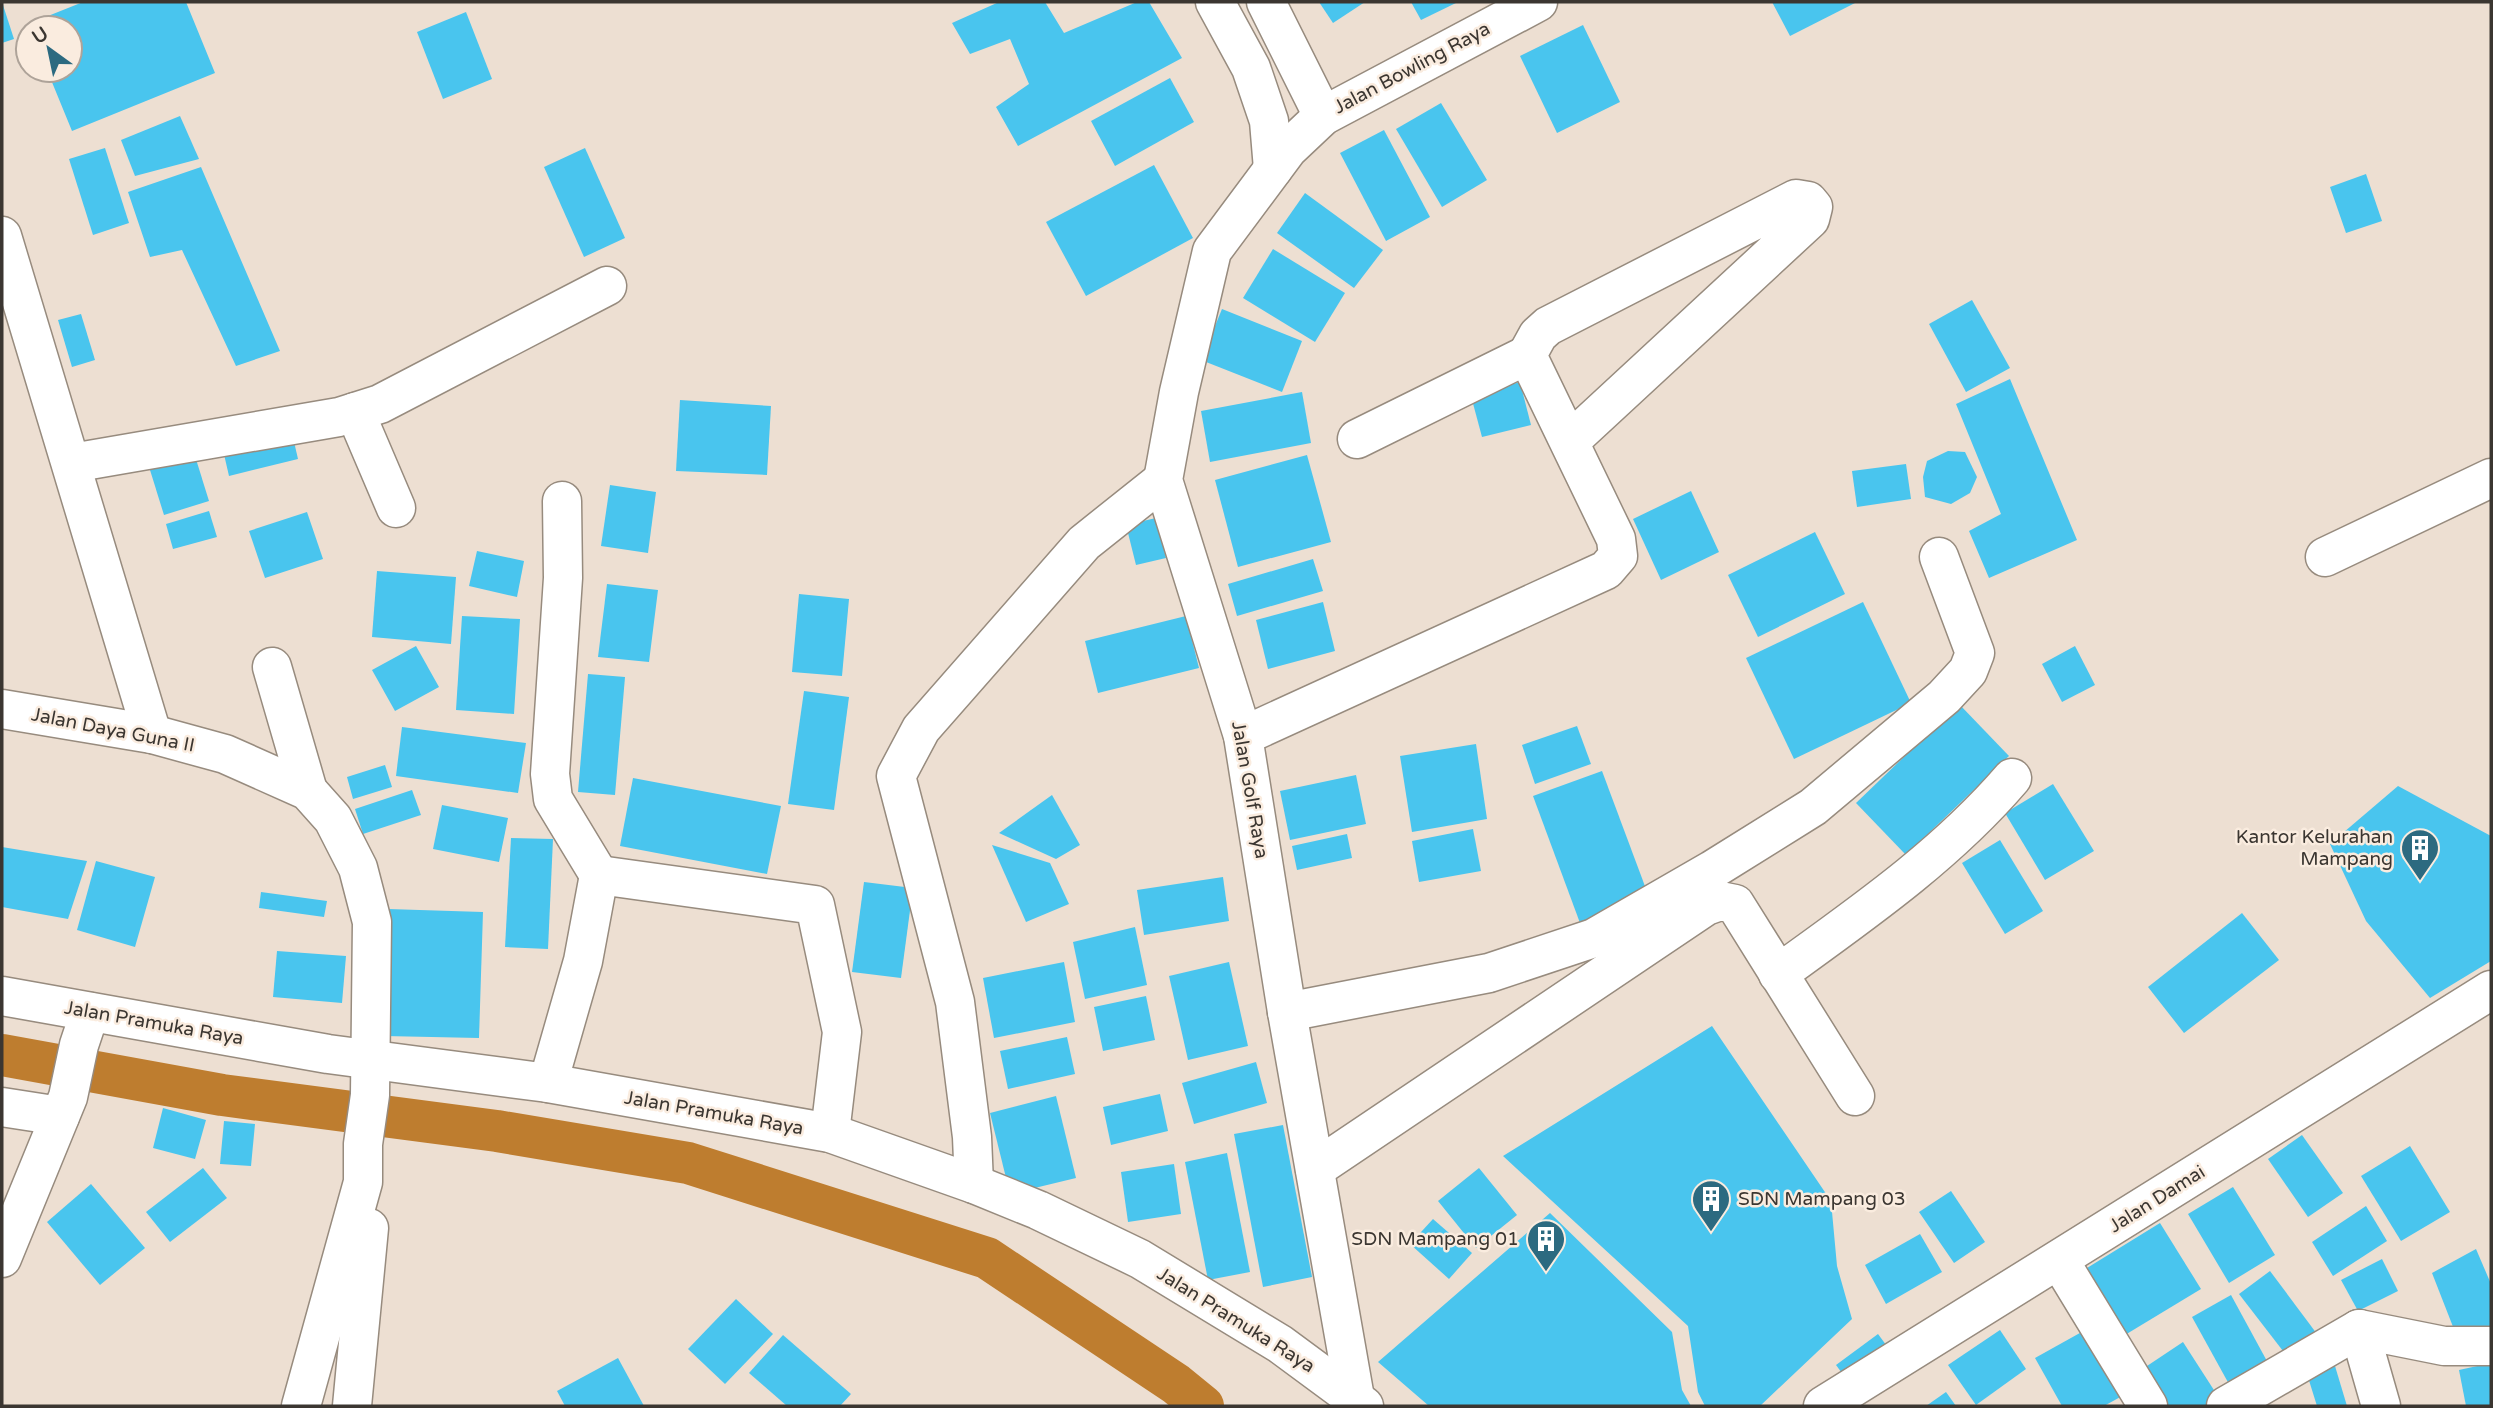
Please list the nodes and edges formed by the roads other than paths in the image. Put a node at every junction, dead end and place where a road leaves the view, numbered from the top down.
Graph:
1 (1215, 2) edge
2 (1266, 2) edge
3 (1536, 2) edge
4 (1323, 116) junction
5 (1273, 169) junction
6 (2, 236) edge
7 (607, 286) dead end
8 (1527, 355) junction
9 (355, 412) junction
10 (1357, 439) dead end
11 (1569, 442) junction
12 (72, 463) junction
13 (2491, 478) edge
14 (1163, 480) junction
15 (562, 501) dead end
16 (396, 508) dead end
17 (1939, 557) dead end
18 (2325, 557) dead end
19 (272, 667) dead end
20 (2, 709) edge
21 (152, 734) junction
22 (1243, 736) junction
23 (2012, 778) dead end
24 (308, 791) junction
25 (599, 875) junction
26 (1779, 974) junction
27 (2491, 990) edge
28 (2, 996) edge
29 (1287, 1012) junction
30 (84, 1028) junction
31 (370, 1078) junction
32 (548, 1083) junction
33 (1855, 1096) dead end
34 (2, 1107) edge
35 (64, 1107) junction
36 (830, 1133) junction
37 (1315, 1169) junction
38 (363, 1182) junction
39 (974, 1184) junction
40 (2, 1258) edge
41 (2059, 1260) junction
42 (2359, 1329) junction
43 (2491, 1346) edge
44 (1360, 1402) edge
45 (301, 1406) edge
46 (352, 1406) edge
47 (1823, 1406) edge
48 (2148, 1406) edge
49 (2226, 1406) edge
50 (2381, 1406) edge

1 - 5 street
2 - 4 street
3 - 4 street, Jalan Bowling Raya
4 - 5 street, Jalan Golf Raya
5 - 14 street, Jalan Golf Raya
6 - 12 street
7 - 9 street
8 - 10 street
8 - 11 street
8 - 11 street
9 - 12 street
9 - 16 street
11 - 22 street
12 - 21 street
13 - 18 street
14 - 22 street, Jalan Golf Raya
14 - 39 street
15 - 25 street
17 - 29 street
19 - 24 street
20 - 21 street, Jalan Daya Guna II
21 - 24 street, Jalan Daya Guna II
22 - 29 street, Jalan Golf Raya
23 - 26 street
24 - 31 street, Jalan Daya Guna II
25 - 32 street
25 - 36 street
26 - 33 street
26 - 37 street
27 - 41 street, Jalan Damai
28 - 30 street, Jalan Pramuka Raya
29 - 37 street, Jalan Golf Raya
30 - 31 street, Jalan Pramuka Raya
30 - 35 street
31 - 32 street, Jalan Pramuka Raya
31 - 38 street, Jalan Daya Guna II
32 - 36 street, Jalan Pramuka Raya
34 - 35 street
35 - 40 street
36 - 39 street, Jalan Pramuka Raya
37 - 44 street, Jalan Golf Raya
38 - 45 street
38 - 46 street
39 - 44 street, Jalan Pramuka Raya
41 - 47 street, Jalan Damai
41 - 48 street
42 - 43 street
42 - 49 street
42 - 50 street

